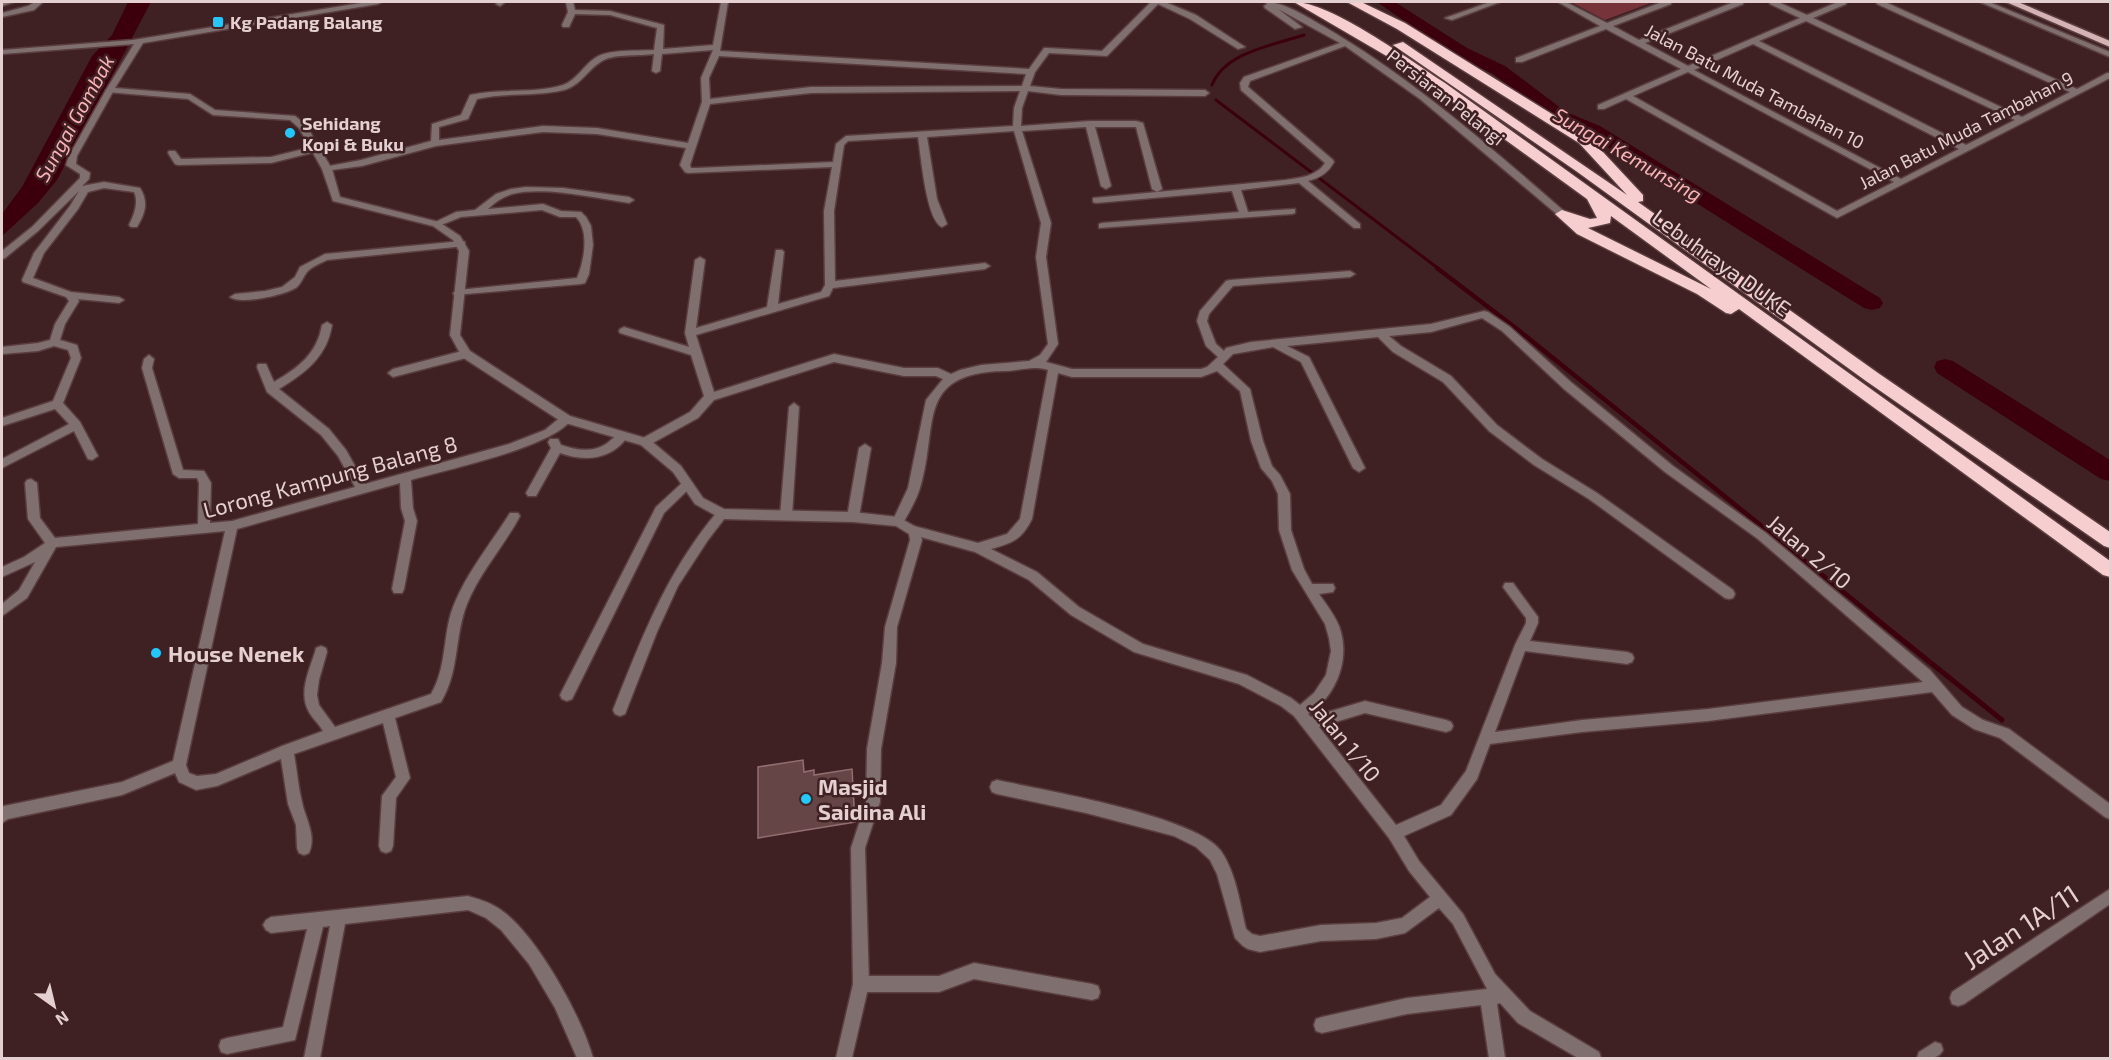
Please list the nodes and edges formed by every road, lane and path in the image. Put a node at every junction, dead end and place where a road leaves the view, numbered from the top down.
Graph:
1 (10, 2) edge
2 (39, 2) edge
3 (378, 2) edge
4 (570, 2) edge
5 (724, 2) edge
6 (1155, 2) edge
7 (1160, 2) edge
8 (1263, 2) edge
9 (1269, 2) edge
10 (1299, 2) edge
11 (1322, 2) edge
12 (1353, 2) edge
13 (1496, 2) edge
14 (1562, 2) edge
15 (1668, 2) edge
16 (1740, 2) edge
17 (1773, 2) edge
18 (1843, 2) edge
19 (1880, 2) edge
20 (1984, 2) edge
21 (2011, 2) edge
22 (2031, 2) edge
23 (2, 4) edge
24 (572, 12) junction
25 (2, 15) edge
26 (1807, 17) junction
27 (1449, 18) dead end
28 (566, 25) dead end
29 (1607, 26) junction
30 (1298, 27) dead end
31 (2110, 35) edge
32 (137, 41) junction
33 (1753, 41) junction
34 (1639, 43) junction
35 (1346, 44) junction
36 (2110, 44) edge
37 (1241, 47) dead end
38 (656, 50) junction
39 (716, 50) junction
40 (2, 52) edge
41 (2110, 55) edge
42 (1519, 60) dead end
43 (1688, 69) junction
44 (656, 71) dead end
45 (1031, 72) junction
46 (2110, 75) edge
47 (1025, 88) junction
48 (110, 90) junction
49 (2077, 92) junction
50 (1205, 93) dead end
51 (1627, 96) junction
52 (706, 102) junction
53 (1601, 107) dead end
54 (2021, 120) junction
55 (1090, 124) junction
56 (1017, 128) junction
57 (922, 134) junction
58 (435, 143) junction
59 (691, 146) junction
60 (316, 149) junction
61 (1966, 149) junction
62 (172, 153) dead end
63 (837, 164) junction
64 (327, 169) junction
65 (1303, 180) junction
66 (1900, 182) junction
67 (1106, 186) dead end
68 (81, 189) junction
69 (1157, 189) dead end
70 (1236, 189) junction
71 (1586, 191) junction
72 (629, 200) dead end
73 (1096, 200) dead end
74 (1292, 211) dead end
75 (477, 213) junction
76 (1245, 214) junction
77 (1562, 214) junction
78 (435, 224) junction
79 (942, 224) dead end
80 (134, 225) dead end
81 (1102, 226) dead end
82 (1357, 226) dead end
83 (26, 237) junction
84 (50, 240) junction
85 (462, 244) junction
86 (780, 252) dead end
87 (2, 256) edge
88 (700, 260) dead end
89 (985, 266) dead end
90 (1350, 274) dead end
91 (830, 285) junction
92 (458, 293) junction
93 (70, 295) junction
94 (235, 297) dead end
95 (119, 300) dead end
96 (772, 309) junction
97 (327, 326) dead end
98 (624, 331) dead end
99 (690, 333) junction
100 (1380, 333) junction
101 (54, 342) junction
102 (1273, 343) junction
103 (2, 350) edge
104 (695, 352) junction
105 (466, 354) junction
106 (149, 359) dead end
107 (1848, 360) junction
108 (1220, 361) junction
109 (1038, 363) junction
110 (1825, 366) junction
111 (262, 367) dead end
112 (1053, 369) junction
113 (393, 373) dead end
114 (949, 378) junction
115 (271, 389) junction
116 (710, 397) junction
117 (57, 404) junction
118 (794, 407) dead end
119 (566, 419) junction
120 (2, 422) edge
121 (76, 425) junction
122 (549, 433) junction
123 (622, 436) junction
124 (645, 442) junction
125 (557, 448) junction
126 (865, 448) dead end
127 (92, 456) dead end
128 (2, 464) edge
129 (1359, 468) dead end
130 (405, 478) junction
131 (31, 483) dead end
132 (687, 485) junction
133 (361, 488) junction
134 (532, 493) dead end
135 (722, 514) junction
136 (514, 516) dead end
137 (786, 516) junction
138 (853, 517) junction
139 (898, 522) junction
140 (232, 526) junction
141 (204, 530) junction
142 (914, 531) junction
143 (2110, 541) edge
144 (52, 543) junction
145 (978, 548) junction
146 (2110, 570) edge
147 (2, 572) edge
148 (1509, 587) dead end
149 (1329, 588) dead end
150 (398, 589) dead end
151 (1309, 589) junction
152 (1729, 594) dead end
153 (2, 611) edge
154 (1521, 645) junction
155 (321, 652) dead end
156 (1627, 658) dead end
157 (1935, 686) junction
158 (567, 695) dead end
159 (620, 710) dead end
160 (388, 717) junction
161 (1303, 718) junction
162 (1446, 726) dead end
163 (332, 735) junction
164 (1485, 739) junction
165 (287, 750) junction
166 (179, 765) junction
167 (997, 787) dead end
168 (2110, 812) edge
169 (2, 816) edge
170 (1394, 833) junction
171 (386, 846) dead end
172 (304, 848) dead end
173 (2110, 896) edge
174 (1440, 898) junction
175 (339, 918) junction
176 (317, 920) junction
177 (271, 925) dead end
178 (861, 984) junction
179 (1092, 992) dead end
180 (1496, 997) junction
181 (1958, 998) dead end
182 (1322, 1025) dead end
183 (227, 1046) dead end
184 (312, 1059) edge
185 (585, 1059) edge
186 (843, 1059) edge
187 (1497, 1059) edge
188 (1593, 1059) edge

1 - 23 street
2 - 25 street
3 - 32 street
4 - 24 street
5 - 39 street
6 - 45 street
7 - 37 street
8 - 30 street
9 - 35 street, Persiaran Pelangi
10 - 71 highway, Lebuhraya DUKE
11 - 107 highway, Lebuhraya DUKE
12 - 107 highway
13 - 27 street
14 - 29 street, Jalan Batu Muda Tambahan 10
15 - 29 street
16 - 34 street
17 - 26 street
18 - 26 street
19 - 49 street
20 - 41 street
21 - 36 main road
22 - 31 main road
24 - 28 street
24 - 38 street
26 - 33 street
26 - 54 street
29 - 34 street, Jalan Batu Muda Tambahan 10
29 - 42 street
32 - 40 street
32 - 48 street
33 - 43 street
33 - 61 street
34 - 43 street, Jalan Batu Muda Tambahan 10
35 - 65 street
35 - 77 street, Persiaran Pelangi
38 - 39 street
38 - 44 street
38 - 58 street
39 - 45 street
39 - 52 street
43 - 51 street
43 - 66 street, Jalan Batu Muda Tambahan 10
45 - 47 street
46 - 49 street, Jalan Batu Muda Tambahan 9
47 - 50 street
47 - 52 street
47 - 56 street
48 - 60 street
48 - 68 street
49 - 54 street, Jalan Batu Muda Tambahan 9
51 - 53 street
51 - 66 street, Jalan Batu Muda Tambahan 9
52 - 59 street
54 - 61 street, Jalan Batu Muda Tambahan 9
55 - 56 street
55 - 67 street
55 - 69 street
56 - 57 street
56 - 109 street
57 - 63 street
57 - 79 street
58 - 59 street
58 - 64 street
59 - 63 street
60 - 62 street
60 - 64 street
61 - 66 street, Jalan Batu Muda Tambahan 9
63 - 91 street
64 - 78 street
65 - 70 street
65 - 82 street
68 - 80 street
68 - 83 street
68 - 84 street
70 - 73 street
70 - 76 street
71 - 77 highway
71 - 110 highway, Lebuhraya DUKE
72 - 75 street
74 - 76 street
75 - 78 street
75 - 92 street
76 - 81 street
77 - 110 highway
78 - 85 street
83 - 84 street
83 - 87 street
84 - 93 street
85 - 92 street
85 - 94 street
86 - 96 street
88 - 99 street
89 - 91 street
90 - 108 street
91 - 96 street
92 - 105 street
93 - 95 street
93 - 101 street
96 - 99 street
97 - 115 street
98 - 104 street
99 - 104 street
100 - 102 street
100 - 152 street
100 - 157 street, Jalan 2/10
101 - 103 street
101 - 117 street
102 - 108 street
102 - 129 street
104 - 116 street
105 - 113 street
105 - 119 street
106 - 141 street
107 - 143 highway, Lebuhraya DUKE
108 - 112 street
108 - 151 street
109 - 112 street
109 - 114 street
110 - 146 highway, Lebuhraya DUKE
111 - 115 street
112 - 145 street
114 - 116 street
114 - 139 street
115 - 133 street
116 - 124 street
117 - 120 street
117 - 121 street
118 - 137 street
119 - 122 street, Lorong Kampung Balang 8
119 - 123 street
121 - 127 street
121 - 128 street
122 - 125 street
122 - 130 street, Lorong Kampung Balang 8
123 - 124 street
123 - 125 street
124 - 132 street
125 - 134 street
126 - 138 street
130 - 133 street, Lorong Kampung Balang 8
130 - 150 street
131 - 144 street
132 - 135 street
132 - 158 street
133 - 140 street, Lorong Kampung Balang 8
135 - 137 street
135 - 159 street
136 - 160 street
137 - 138 street
138 - 139 street
139 - 142 street, Jalan 1/10
140 - 141 street, Lorong Kampung Balang 8
140 - 166 street
141 - 144 street, Lorong Kampung Balang 8
142 - 145 street, Jalan 1/10
142 - 178 street
144 - 147 street
144 - 153 street
145 - 161 street, Jalan 1/10
148 - 154 street
149 - 151 street
151 - 161 street
154 - 156 street
154 - 164 street
155 - 163 street
157 - 164 street
157 - 168 street, Jalan 2/10
160 - 163 street
160 - 171 street
161 - 162 street
161 - 170 street, Jalan 1/10
163 - 165 street
164 - 170 street
165 - 166 street
165 - 172 street
166 - 169 street
167 - 174 street
170 - 174 street, Jalan 1/10
173 - 181 street, Jalan 1A/11
174 - 180 street, Jalan 1/10
175 - 176 street
175 - 184 street
175 - 185 street
176 - 177 street
176 - 183 street
178 - 179 street
178 - 186 street
180 - 182 street
180 - 187 street
180 - 188 street, Jalan 1/10

